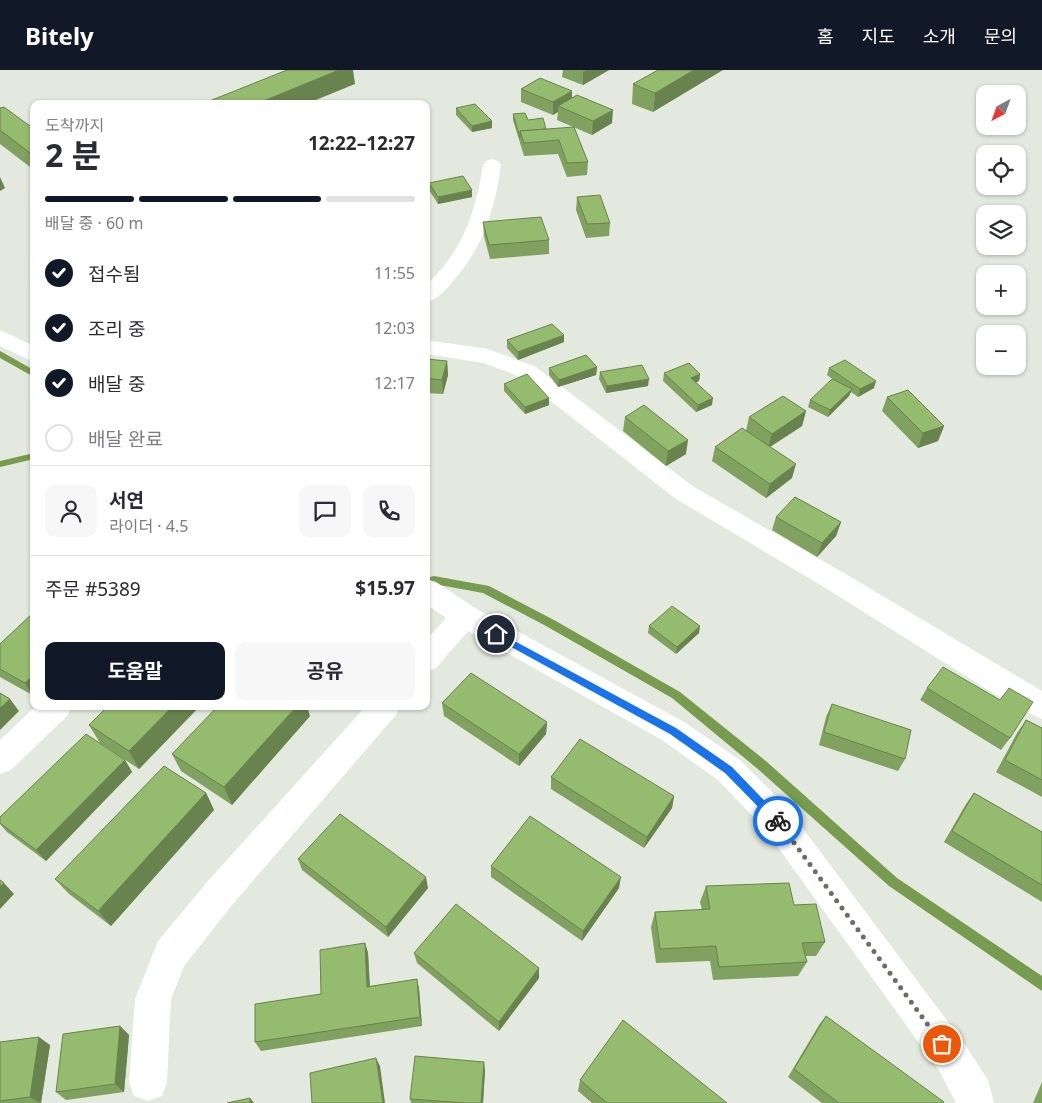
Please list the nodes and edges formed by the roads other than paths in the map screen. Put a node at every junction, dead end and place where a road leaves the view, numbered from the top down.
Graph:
1 (492, 165) dead end
2 (430, 293) edge
3 (30, 330) edge
4 (5, 339) edge
5 (430, 348) edge
6 (30, 353) edge
7 (430, 593) edge
8 (465, 616) junction
9 (430, 655) edge
10 (1042, 706) edge
11 (53, 710) edge
12 (381, 710) edge
13 (0, 760) edge
14 (148, 1082) dead end
15 (975, 1103) edge

1 - 2 street
3 - 4 street
4 - 6 street
5 - 10 street
7 - 8 street
8 - 9 street
8 - 15 street
11 - 13 street
12 - 14 street

